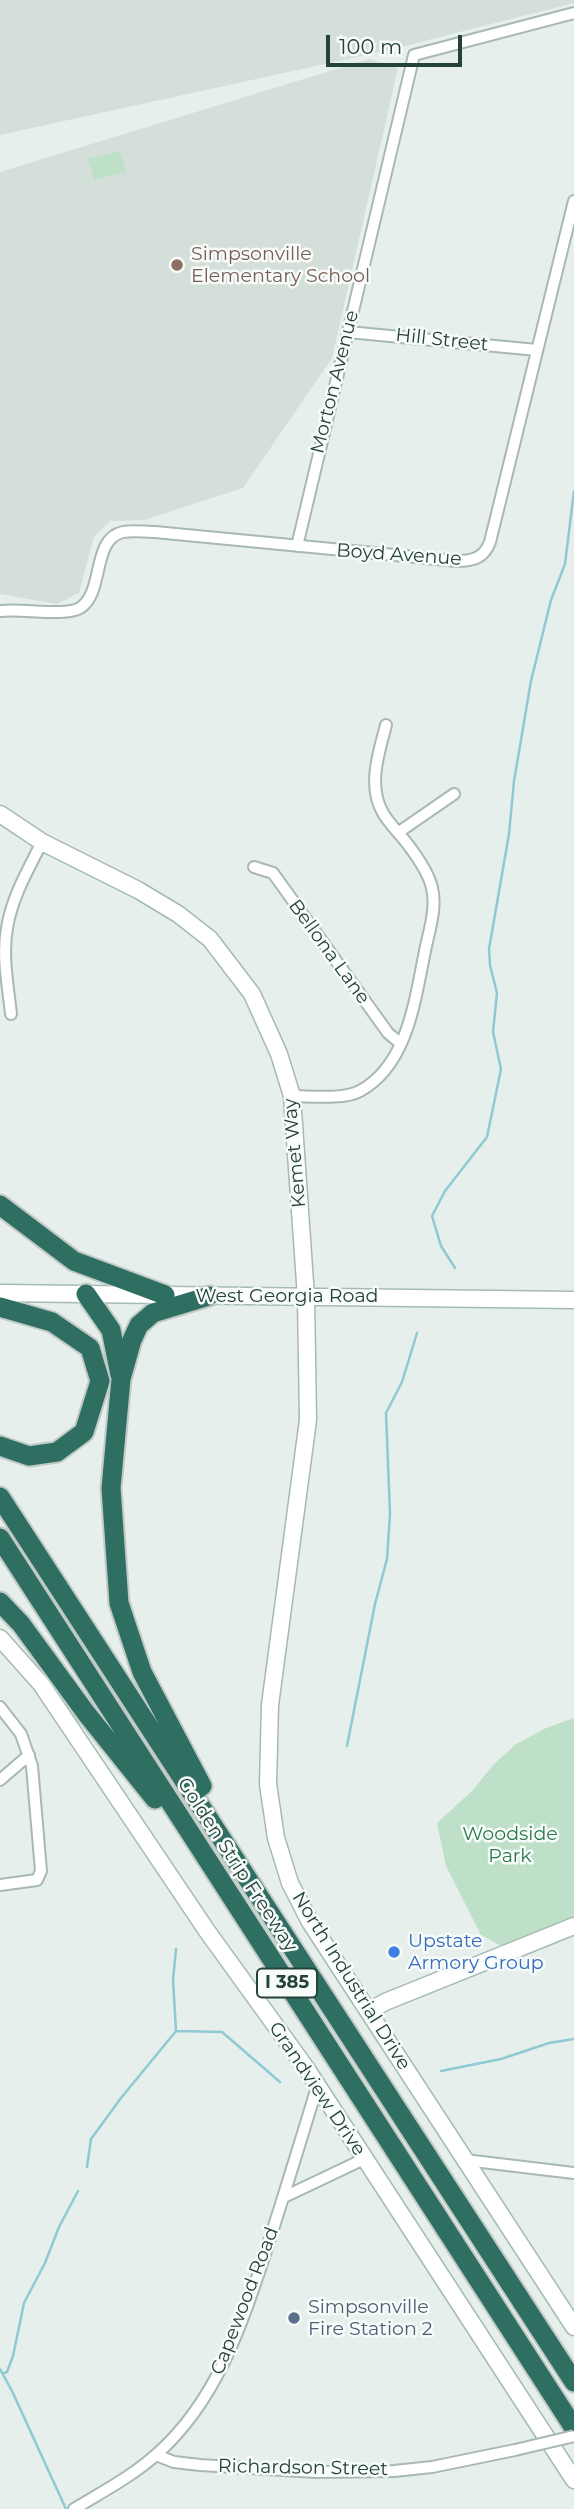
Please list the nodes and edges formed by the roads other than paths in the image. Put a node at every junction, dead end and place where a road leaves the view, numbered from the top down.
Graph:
1 (574, 13) edge
2 (574, 201) edge
3 (348, 332) junction
4 (537, 350) junction
5 (297, 546) junction
6 (0, 611) edge
7 (386, 725) dead end
8 (454, 794) dead end
9 (0, 814) edge
10 (399, 832) junction
11 (42, 842) junction
12 (254, 867) dead end
13 (11, 1014) dead end
14 (400, 1043) junction
15 (292, 1096) junction
16 (0, 1205) edge
17 (0, 1293) edge
18 (86, 1294) junction
19 (165, 1296) junction
20 (209, 1296) junction
21 (306, 1297) junction
22 (574, 1300) edge
23 (0, 1307) edge
24 (121, 1379) junction
25 (0, 1446) edge
26 (0, 1497) edge
27 (0, 1538) edge
28 (0, 1602) edge
29 (3, 1646) edge
30 (0, 1707) edge
31 (29, 1755) junction
32 (0, 1780) edge
33 (244, 1872) junction
34 (0, 1885) edge
35 (227, 1891) junction
36 (574, 1926) edge
37 (369, 2011) junction
38 (317, 2087) junction
39 (364, 2159) junction
40 (465, 2160) junction
41 (574, 2173) edge
42 (284, 2197) junction
43 (574, 2328) edge
44 (574, 2382) edge
45 (574, 2428) edge
46 (574, 2437) edge
47 (156, 2455) junction
48 (574, 2480) edge
49 (78, 2506) edge

1 - 3 street, Morton Avenue
2 - 4 street, Boyd Avenue
3 - 4 street, Hill Street
3 - 5 street, Morton Avenue
4 - 5 street, Boyd Avenue
5 - 6 street, Boyd Avenue
7 - 10 street
8 - 10 street
9 - 11 street, Kemet Way
10 - 14 street
11 - 13 street
11 - 15 street, Kemet Way
12 - 14 street, Bellona Lane
14 - 15 street
15 - 21 street, Kemet Way
16 - 19 highway
17 - 18 street, West Georgia Road
18 - 19 street, West Georgia Road
18 - 24 highway
19 - 20 street, West Georgia Road
20 - 21 street, West Georgia Road
20 - 24 highway
21 - 22 street, West Georgia Road
21 - 37 street, North Industrial Drive
23 - 25 highway
24 - 33 highway
26 - 33 highway, Golden Strip Freeway / I 385
27 - 35 highway, Golden Strip Freeway / I 385
28 - 35 highway
29 - 38 street, Grandview Drive
30 - 31 street
31 - 32 street
31 - 34 street
33 - 44 highway, Golden Strip Freeway / I 385
35 - 45 highway, Golden Strip Freeway / I 385
36 - 37 street
37 - 40 street, North Industrial Drive
38 - 39 street, Grandview Drive
38 - 42 street, Capewood Road
39 - 42 street
39 - 48 street, Grandview Drive
40 - 41 street
40 - 43 street, North Industrial Drive
42 - 47 street, Capewood Road
46 - 47 street, Richardson Street, bridge
47 - 49 street, Capewood Road

